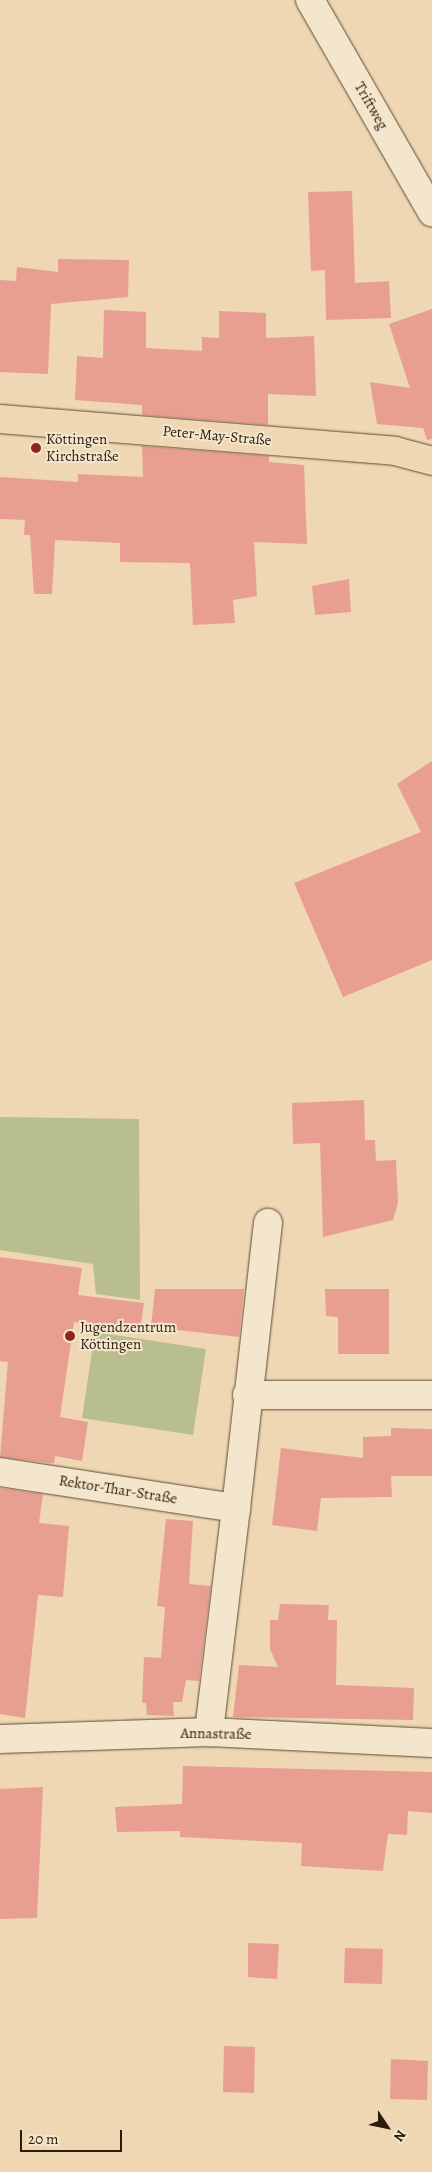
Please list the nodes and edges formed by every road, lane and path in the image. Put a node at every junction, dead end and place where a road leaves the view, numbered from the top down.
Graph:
1 (310, 0) edge
2 (431, 206) edge
3 (0, 419) edge
4 (432, 461) edge
5 (268, 1223) dead end
6 (432, 1394) edge
7 (247, 1395) junction
8 (0, 1472) edge
9 (236, 1508) junction
10 (209, 1732) junction
11 (0, 1739) edge
12 (432, 1743) edge

1 - 2 street, Triftweg
3 - 4 main road, Peter-May-Straße
5 - 7 street
6 - 7 street
7 - 9 street
8 - 9 street, Rektor-Thar-Straße
9 - 10 street
10 - 11 street, Annastraße
10 - 12 street, Annastraße

